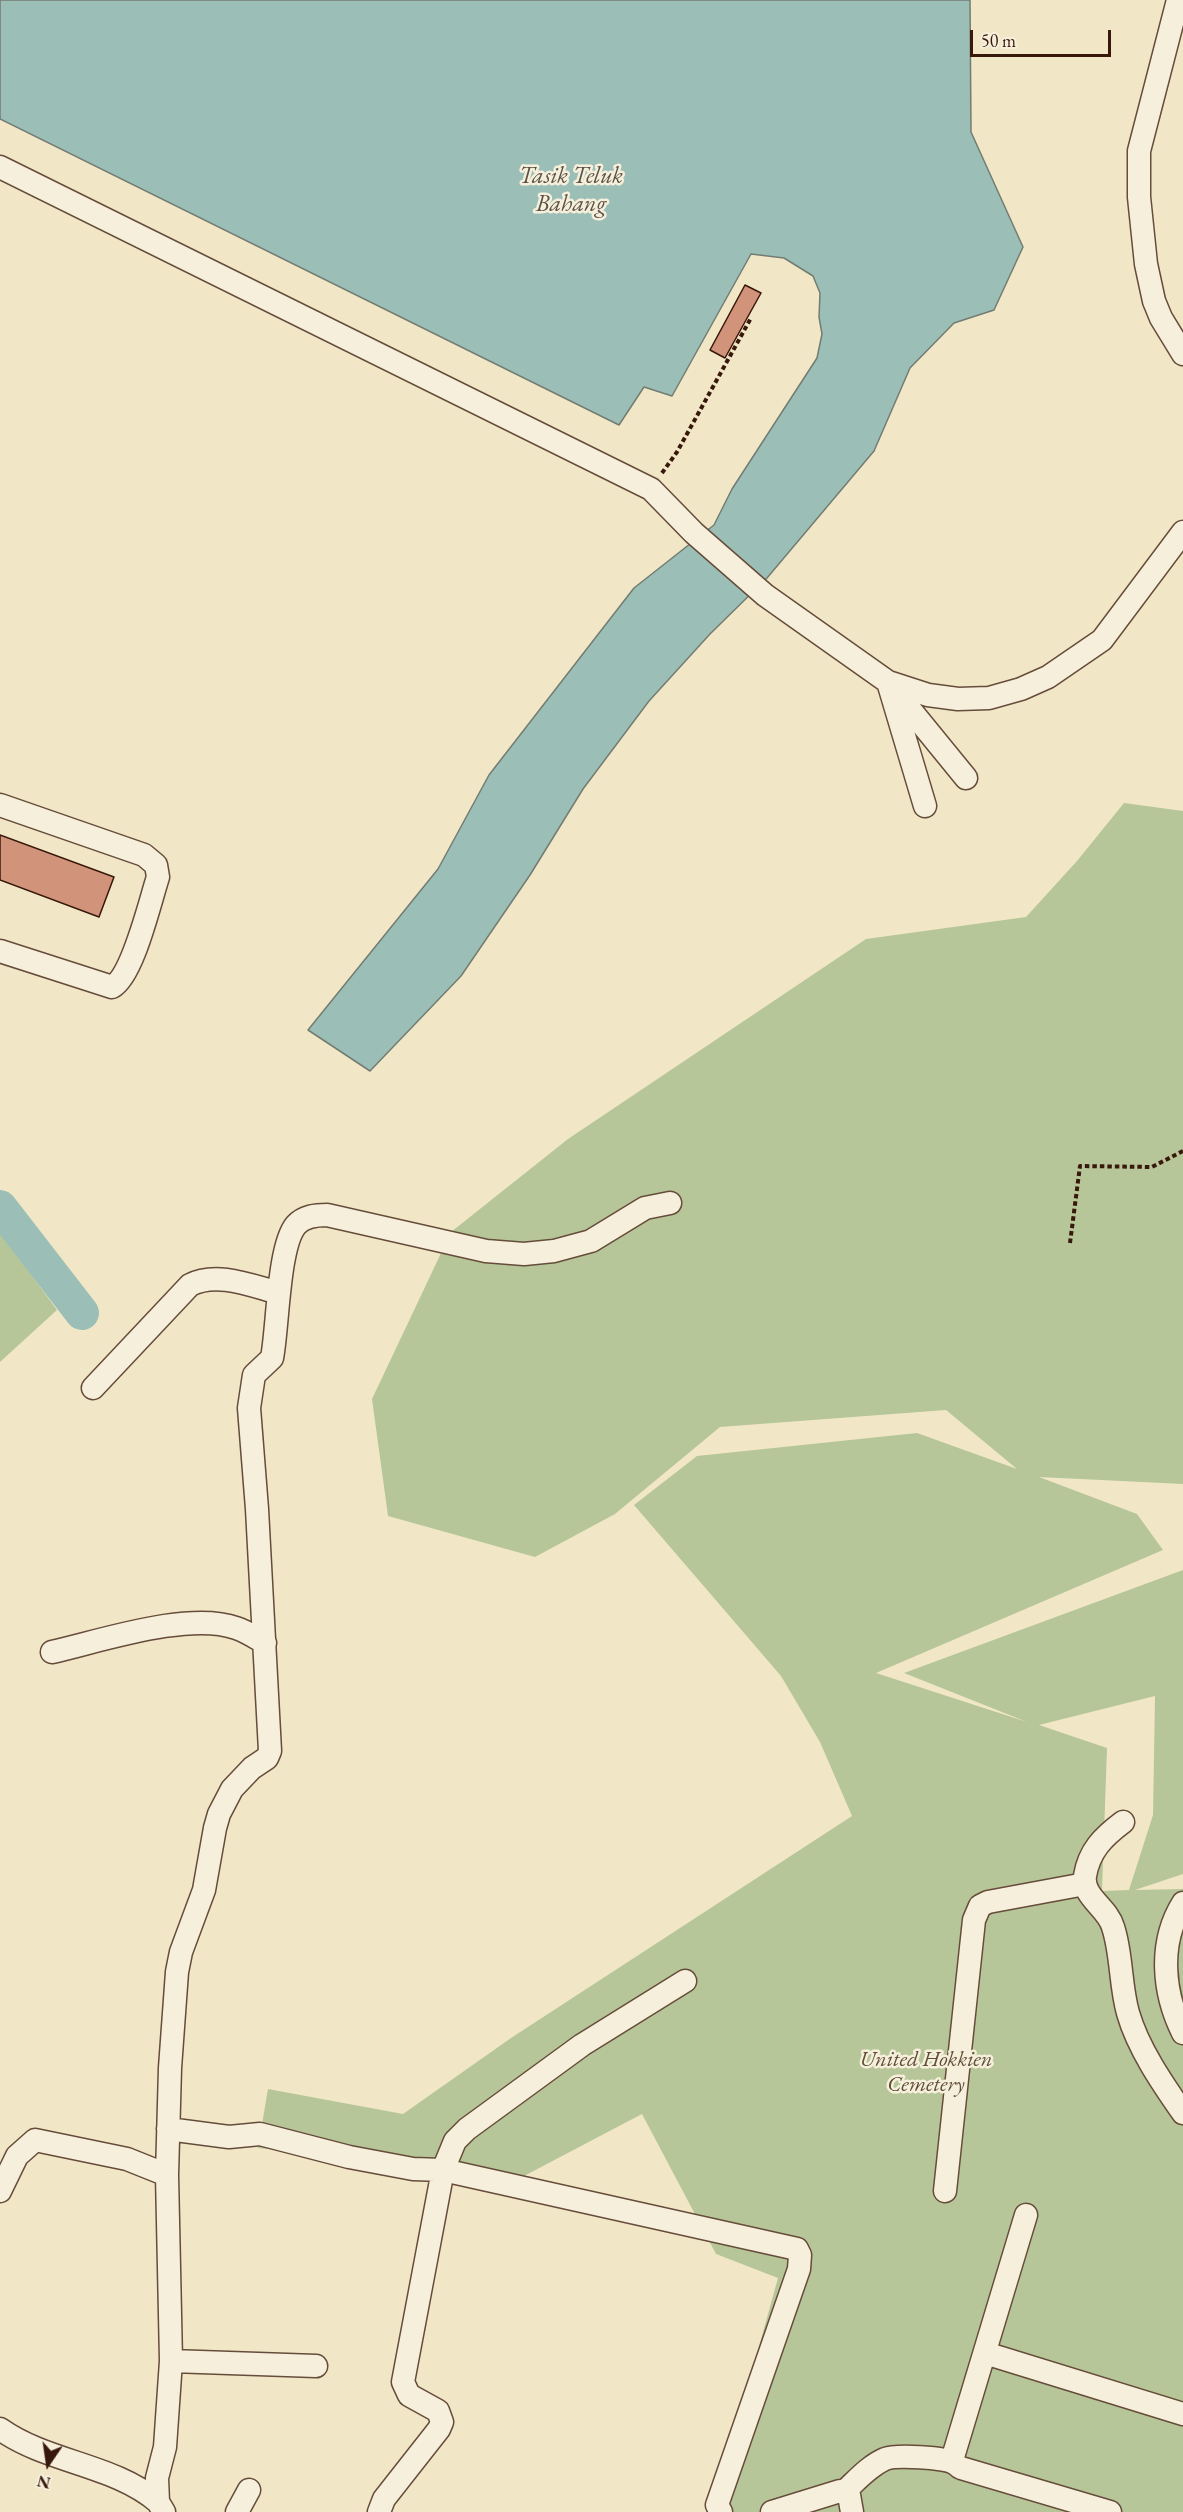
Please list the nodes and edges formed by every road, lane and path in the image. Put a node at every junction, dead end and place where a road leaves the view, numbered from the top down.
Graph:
1 (1178, 0) edge
2 (0, 167) edge
3 (751, 318) dead end
4 (1183, 354) edge
5 (651, 489) junction
6 (1183, 532) edge
7 (888, 682) junction
8 (966, 778) dead end
9 (0, 805) edge
10 (925, 806) dead end
11 (0, 951) edge
12 (1183, 1151) edge
13 (670, 1203) dead end
14 (1070, 1243) dead end
15 (279, 1293) junction
16 (93, 1388) dead end
17 (264, 1643) junction
18 (51, 1652) dead end
19 (1123, 1822) dead end
20 (1085, 1884) junction
21 (1183, 1903) edge
22 (685, 1981) dead end
23 (1183, 2033) edge
24 (1183, 2113) edge
25 (168, 2129) junction
26 (442, 2170) junction
27 (167, 2175) junction
28 (0, 2191) edge
29 (945, 2191) dead end
30 (1026, 2215) dead end
31 (984, 2354) junction
32 (171, 2361) junction
33 (316, 2366) dead end
34 (1183, 2414) edge
35 (0, 2429) edge
36 (954, 2462) junction
37 (249, 2490) dead end
38 (848, 2501) edge
39 (161, 2507) edge
40 (237, 2512) edge
41 (379, 2512) edge
42 (720, 2512) edge
43 (772, 2512) edge
44 (1110, 2512) edge

1 - 4 street
2 - 5 street
3 - 5 path
5 - 7 street
6 - 7 street
7 - 8 street
7 - 10 street
9 - 11 street
12 - 14 path
13 - 15 street
15 - 16 street
15 - 17 street
17 - 18 street
17 - 25 street
19 - 20 street
20 - 24 street
20 - 29 street
21 - 23 street
22 - 26 street
25 - 26 street
25 - 27 street
26 - 41 street
26 - 42 street
27 - 28 street
27 - 32 street
30 - 31 street
31 - 34 street
31 - 36 street
32 - 33 street
32 - 39 street
35 - 39 street
36 - 38 street
36 - 44 street
37 - 40 street
38 - 43 street

